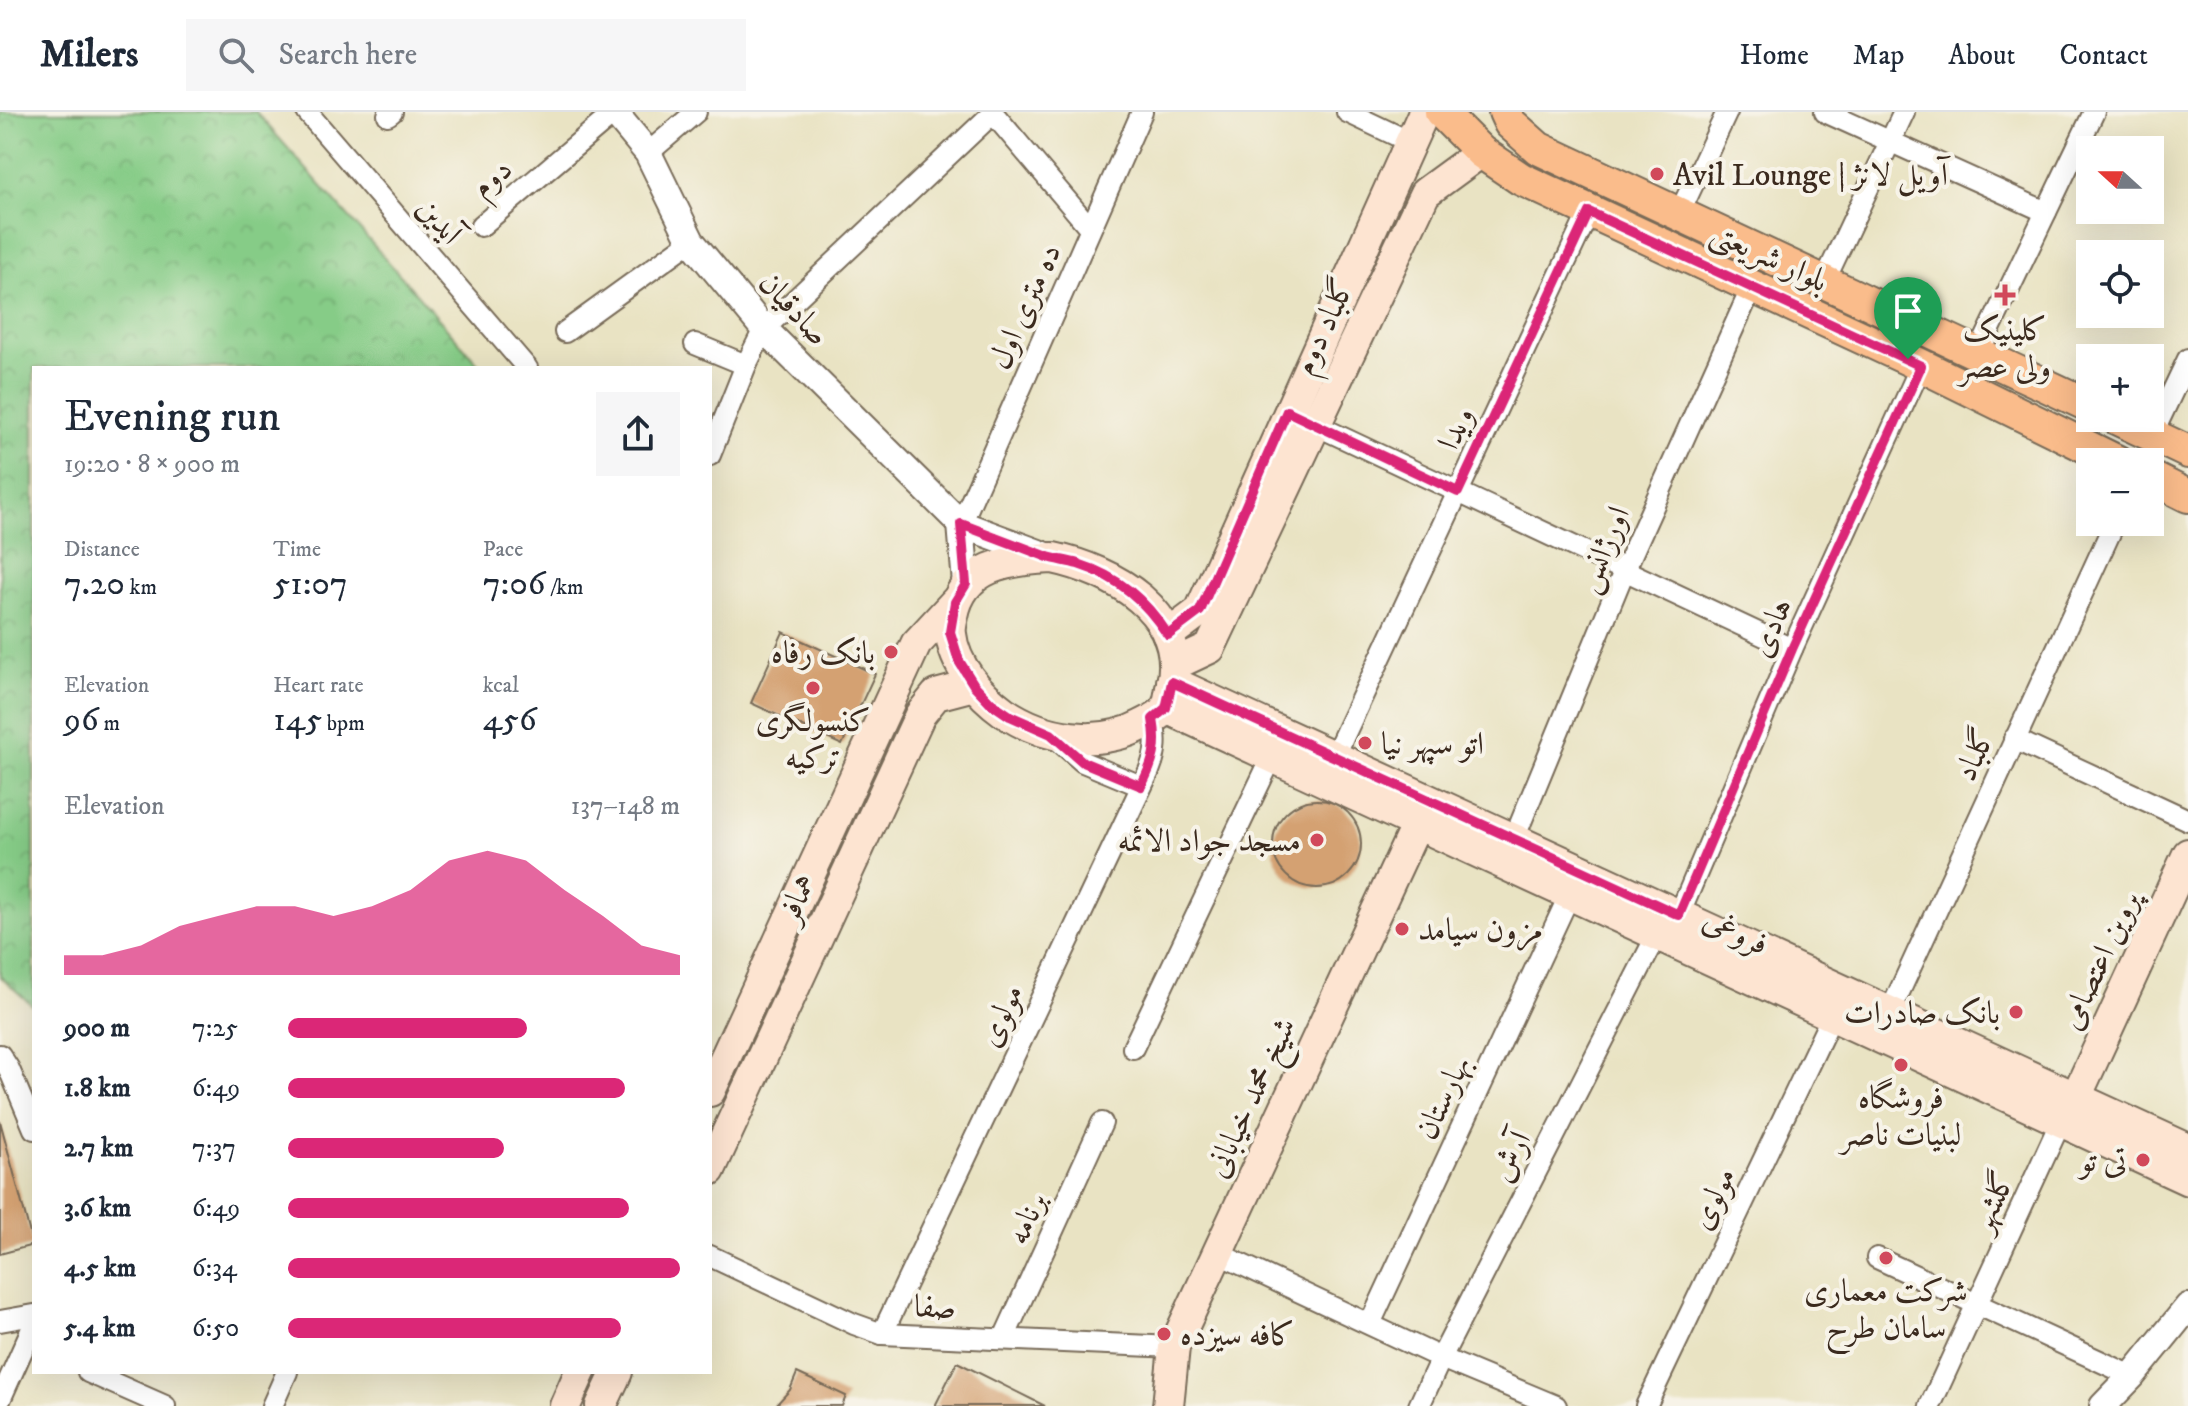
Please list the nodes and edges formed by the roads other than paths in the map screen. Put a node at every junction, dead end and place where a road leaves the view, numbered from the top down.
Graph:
1 (307, 112) edge
2 (614, 112) edge
3 (696, 112) edge
4 (993, 112) edge
5 (1347, 112) edge
6 (1424, 112) edge
7 (1441, 112) edge
8 (1505, 112) edge
9 (1727, 112) edge
10 (1825, 112) edge
11 (1904, 112) edge
12 (2094, 112) edge
13 (1135, 116) edge
14 (1410, 142) junction
15 (1890, 142) junction
16 (1481, 152) junction
17 (648, 153) junction
18 (1589, 212) junction
19 (2046, 212) junction
20 (1679, 214) junction
21 (481, 226) dead end
22 (1090, 228) junction
23 (691, 241) junction
24 (1355, 263) junction
25 (1385, 276) junction
26 (1824, 282) junction
27 (1752, 287) junction
28 (1922, 328) junction
29 (764, 329) junction
30 (565, 332) dead end
31 (695, 344) dead end
32 (1978, 354) junction
33 (2188, 359) edge
34 (1914, 363) junction
35 (746, 365) junction
36 (525, 366) edge
37 (2076, 400) edge
38 (1287, 411) junction
39 (1317, 425) junction
40 (2146, 432) edge
41 (2152, 435) junction
42 (2089, 448) edge
43 (712, 450) edge
44 (2188, 452) edge
45 (2164, 484) edge
46 (1458, 492) junction
47 (2188, 496) edge
48 (961, 524) junction
49 (2108, 536) edge
50 (1053, 558) junction
51 (1625, 569) junction
52 (961, 593) junction
53 (1792, 649) junction
54 (1167, 682) junction
55 (974, 685) junction
56 (1051, 734) junction
57 (2014, 739) junction
58 (1272, 757) junction
59 (1334, 757) junction
60 (1141, 786) junction
61 (2188, 820) edge
62 (1417, 824) junction
63 (1514, 839) junction
64 (824, 843) junction
65 (2188, 854) edge
66 (854, 857) junction
67 (1570, 894) junction
68 (1668, 925) junction
69 (1890, 1012) junction
70 (1832, 1016) junction
71 (1133, 1048) dead end
72 (3, 1064) edge
73 (712, 1087) edge
74 (2069, 1109) junction
75 (1102, 1123) dead end
76 (32, 1125) edge
77 (2188, 1149) edge
78 (712, 1166) edge
79 (2188, 1180) edge
80 (1217, 1253) junction
81 (712, 1257) edge
82 (1877, 1258) dead end
83 (1977, 1304) junction
84 (2188, 1308) edge
85 (32, 1315) edge
86 (0, 1321) edge
87 (1370, 1324) junction
88 (882, 1334) junction
89 (1004, 1338) junction
90 (30, 1346) edge
91 (1174, 1347) junction
92 (1441, 1358) junction
93 (93, 1374) edge
94 (286, 1374) edge
95 (579, 1374) edge
96 (616, 1374) edge
97 (2132, 1376) junction
98 (0, 1400) edge
99 (165, 1406) edge
100 (272, 1406) edge
101 (565, 1406) edge
102 (601, 1406) edge
103 (1168, 1406) edge
104 (1419, 1406) edge
105 (1556, 1406) edge
106 (1646, 1406) edge
107 (1930, 1406) edge
108 (2103, 1406) edge

1 - 36 street, آیدین
2 - 17 street, صادقیان
2 - 21 street, دوم
3 - 17 street
4 - 22 street
4 - 29 street
5 - 14 street
6 - 14 main road, گلباد دوم
7 - 16 main road, بلوار شریعتى
8 - 20 main road, بلوار شریعتى
9 - 20 street
10 - 15 street
11 - 15 street
12 - 19 street
13 - 22 street, ده متری اول
14 - 24 main road, گلباد دوم
15 - 19 street
15 - 26 street
16 - 18 main road, بلوار شریعتى
16 - 25 main road, گلباد دوم
17 - 23 street, صادقیان
18 - 27 main road, بلوار شریعتى
18 - 46 street, ویدا
19 - 32 street
20 - 26 main road, بلوار شریعتى
22 - 48 street, ده متری اول
23 - 29 street, صادقیان
23 - 30 street
24 - 25 main road
24 - 38 main road, گلباد دوم
25 - 39 main road, گلباد دوم
26 - 28 main road, بلوار شریعتى
27 - 34 main road, بلوار شریعتى
27 - 51 street, اورژانس
28 - 32 main road, بلوار شریعتى
28 - 34 main road
29 - 35 street
29 - 48 street, صادقیان
31 - 35 street
32 - 37 main road, بلوار شریعتى
33 - 41 street
34 - 42 main road, بلوار شریعتى
34 - 53 street, هادی
35 - 43 street
38 - 39 street
38 - 54 main road, گلباد دوم
39 - 46 street
39 - 54 main road, گلباد دوم
40 - 41 main road
41 - 44 main road
45 - 47 main road
46 - 51 street
46 - 59 street, ویدا
48 - 50 street
48 - 52 street
49 - 57 street, گلباد
50 - 52 main road
50 - 54 main road
51 - 53 street
51 - 63 street, اورژانس
52 - 55 main road
52 - 64 main road, همافر
53 - 68 street, هادی
54 - 56 main road
54 - 58 main road, فروغى
54 - 59 main road, فروغى
54 - 60 street, مولوی
55 - 56 main road
55 - 66 main road, همافر
56 - 60 street
57 - 61 street
57 - 69 street, گلباد
58 - 62 main road, فروغى
58 - 71 street
59 - 63 main road, فروغى
60 - 88 street, مولوی
62 - 67 main road, فروغى
62 - 80 main road, شیخ محمد خیابانی
63 - 68 main road, فروغى
64 - 66 main road
64 - 73 main road, همافر
65 - 74 main road, پروین اعتصامى
66 - 78 main road, همافر
67 - 68 main road, فروغى
67 - 87 street, بهارستان
68 - 69 main road, فروغى
68 - 70 main road, فروغى
68 - 92 street, آرش
69 - 74 main road, فروغى
70 - 74 main road, فروغى
70 - 106 street, مولوی
72 - 76 street
74 - 77 main road, فروغى
74 - 79 main road, فروغى
74 - 83 street, گلشهر
75 - 89 street, برنامه
80 - 87 street
80 - 91 main road, شیخ محمد خیابانی
81 - 88 street, صفا
82 - 83 street
83 - 97 street
83 - 107 street, گلشهر
84 - 97 street
85 - 86 street
87 - 92 street
88 - 89 street, صفا
89 - 91 street, صفا
90 - 98 street
91 - 103 main road, شیخ محمد خیابانی
92 - 104 street, آرش
92 - 105 street
93 - 99 street
94 - 100 street
95 - 101 main road
96 - 102 main road
97 - 108 street

